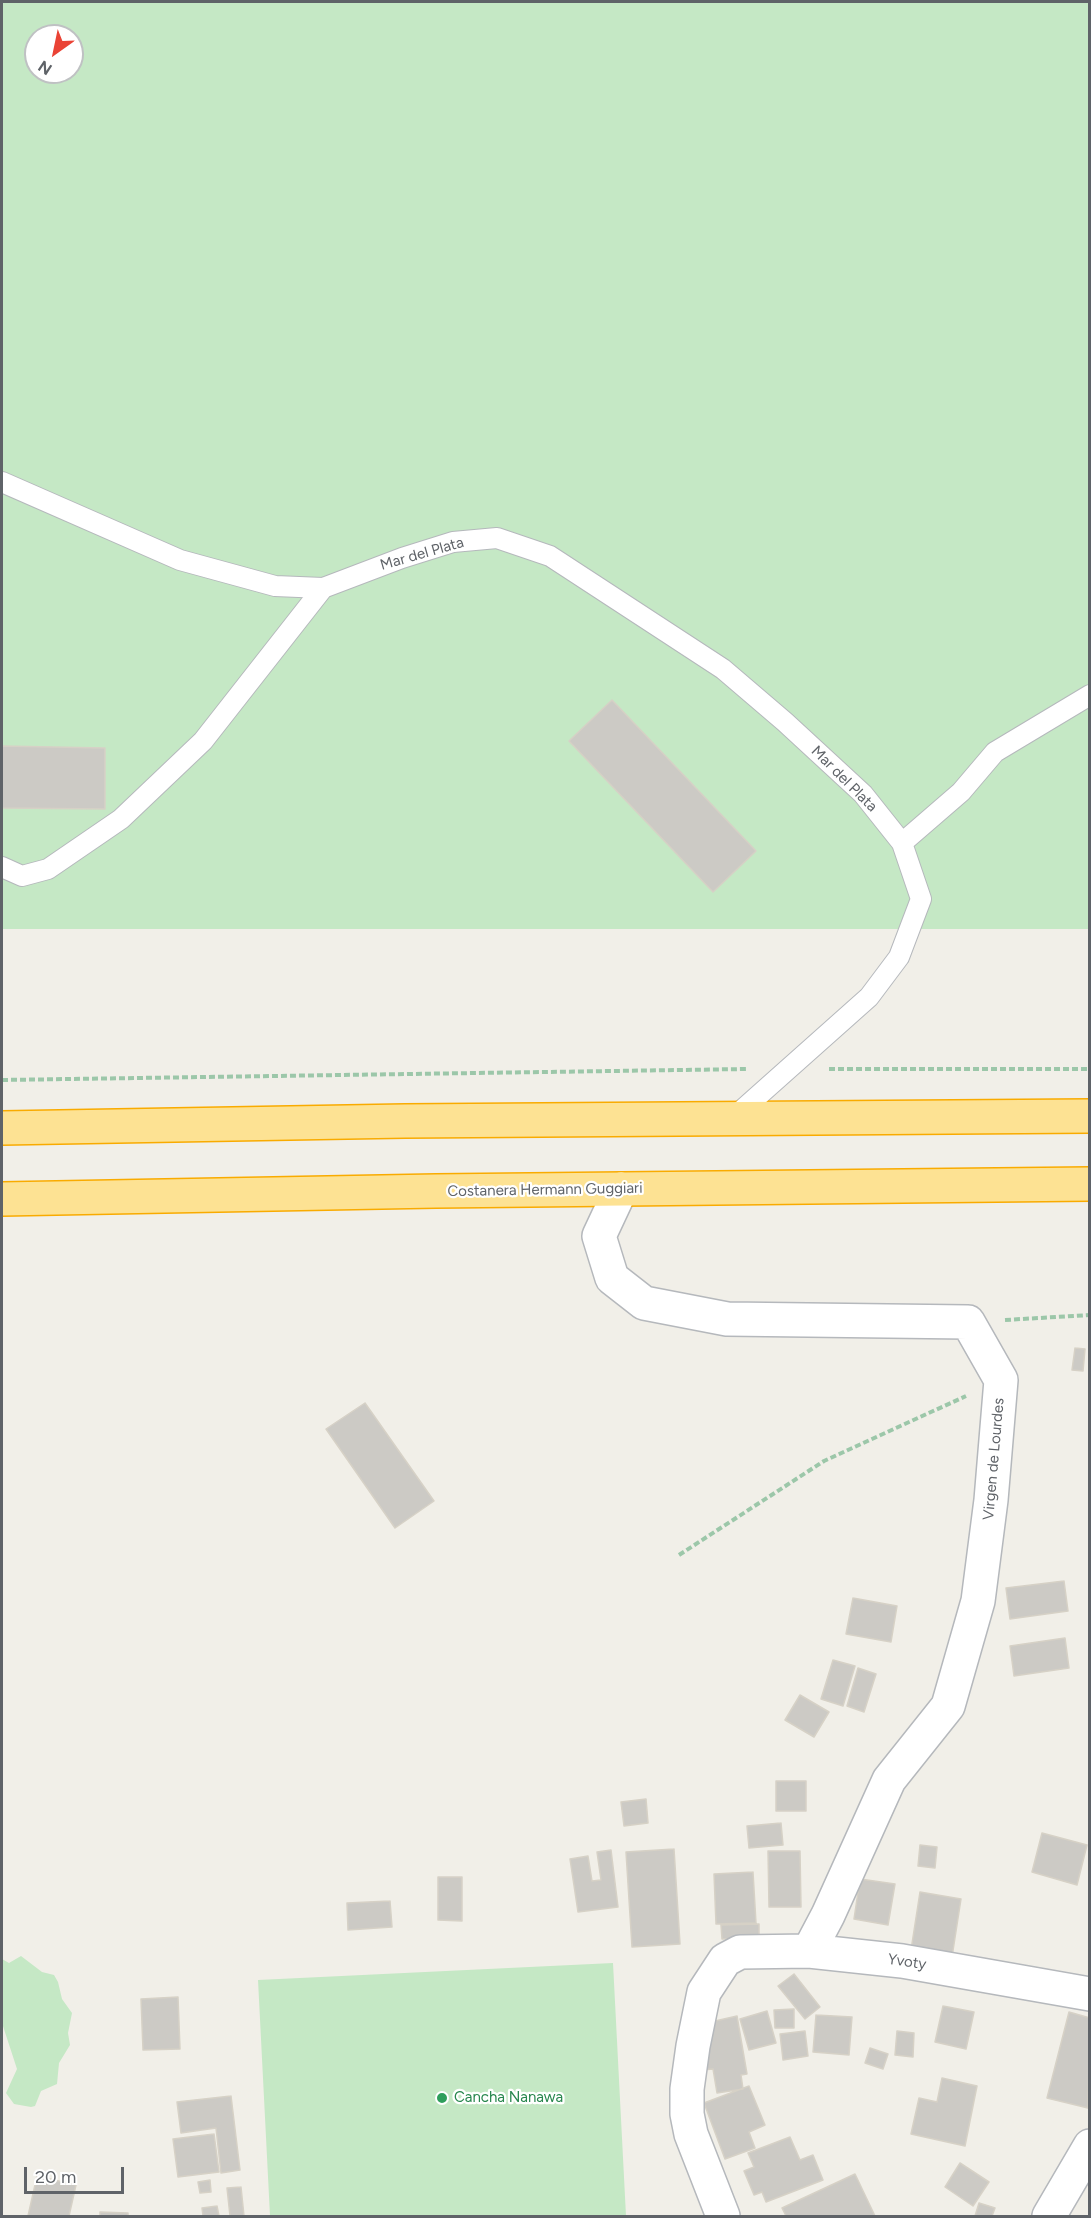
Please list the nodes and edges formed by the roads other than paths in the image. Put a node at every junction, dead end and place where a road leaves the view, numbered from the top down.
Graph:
1 (2, 482) edge
2 (323, 588) junction
3 (1089, 695) edge
4 (902, 843) junction
5 (2, 867) edge
6 (1089, 1116) edge
7 (732, 1119) junction
8 (2, 1128) edge
9 (1089, 1184) edge
10 (621, 1189) junction
11 (2, 1199) edge
12 (809, 1952) junction
13 (1089, 1994) edge
14 (1089, 2146) edge
15 (723, 2217) edge
16 (1049, 2217) edge

1 - 2 lane, Mar del Plata
2 - 4 lane, Mar del Plata
2 - 5 lane
3 - 4 lane
4 - 7 lane, Mar del Plata
6 - 7 highway
7 - 8 highway
9 - 10 highway, Costanera Hermann Guggiari
10 - 11 highway, Costanera Hermann Guggiari
10 - 12 street, Virgen de Lourdes
12 - 13 street, Yvoty
12 - 15 street, Yvoty
14 - 16 street

